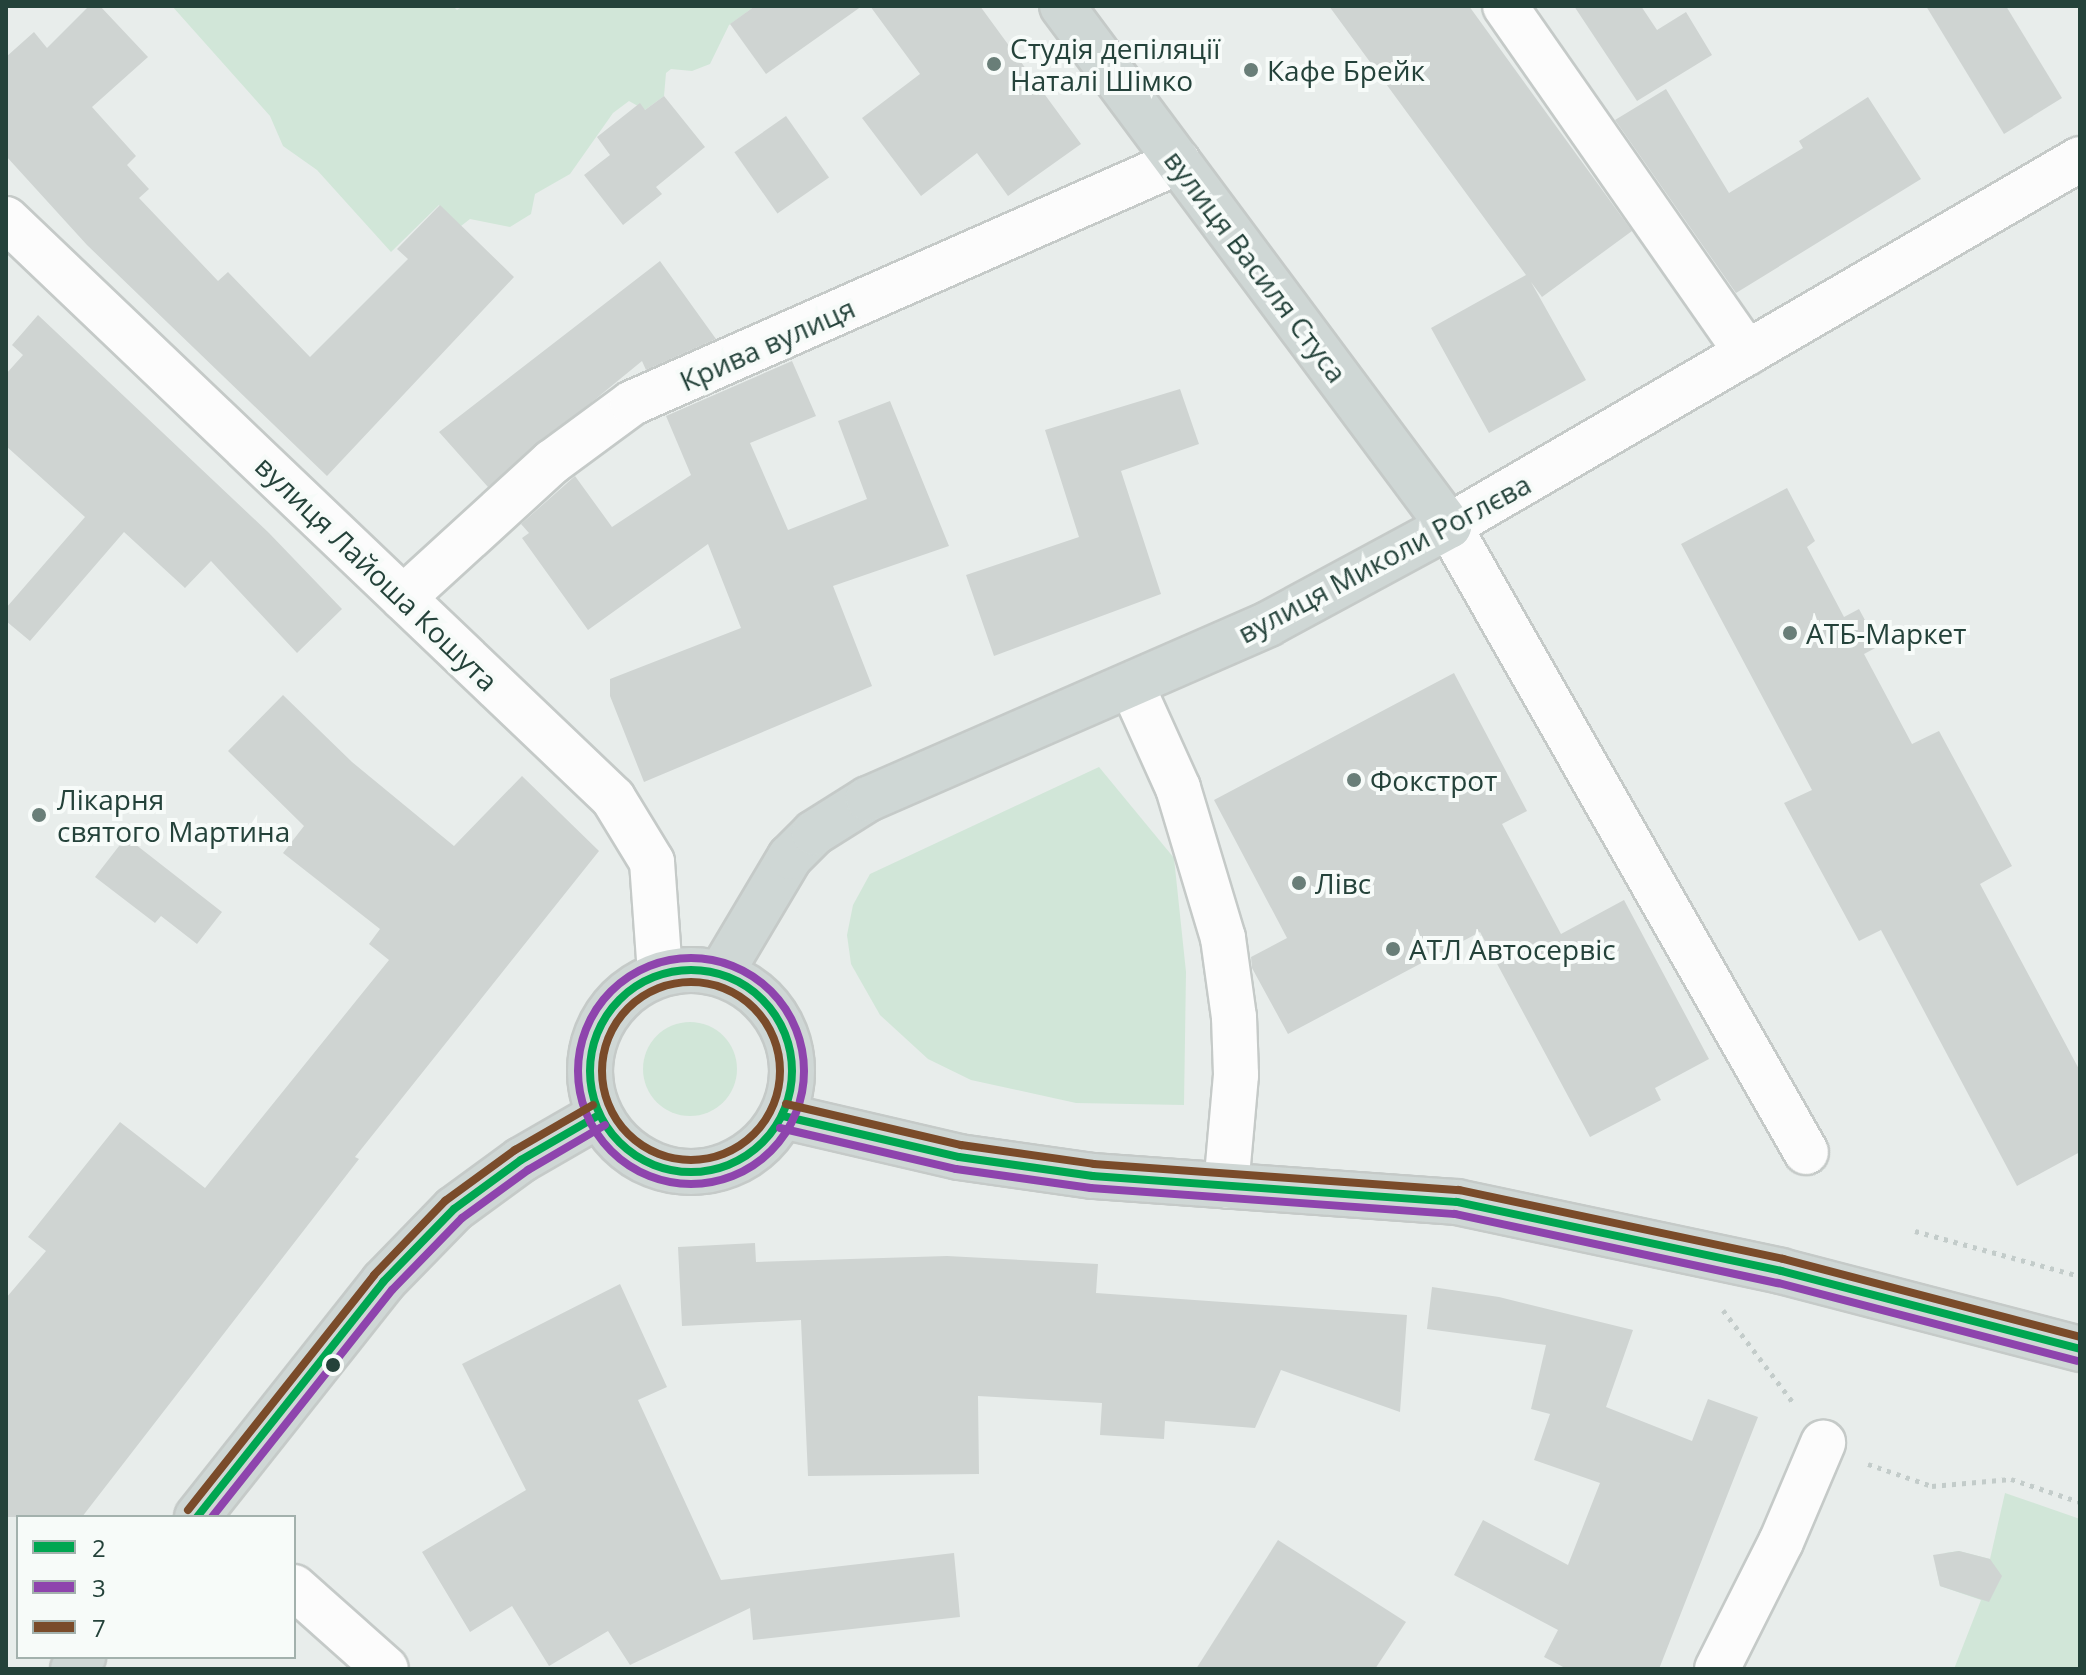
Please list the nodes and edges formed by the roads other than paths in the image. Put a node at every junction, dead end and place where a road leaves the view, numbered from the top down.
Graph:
1 (1062, 6) edge
2 (1505, 6) edge
3 (2080, 159) edge
4 (1178, 162) junction
5 (6, 219) edge
6 (1747, 353) junction
7 (1449, 526) junction
8 (403, 598) junction
9 (1132, 686) junction
10 (660, 973) junction
11 (721, 973) junction
12 (599, 1115) junction
13 (783, 1116) junction
14 (1806, 1152) dead end
15 (1226, 1186) junction
16 (2080, 1349) edge
17 (1823, 1443) dead end
18 (207, 1513) edge
19 (296, 1589) edge
20 (386, 1669) edge
21 (1717, 1669) edge

1 - 4 main road, вулиця Василя Стуса
2 - 6 street
3 - 6 street, вулиця Миколи Роглєва
4 - 7 main road, вулиця Василя Стуса
4 - 8 street, Крива вулиця
5 - 8 street, вулиця Лайоша Кошута
6 - 7 street, вулиця Миколи Роглєва
7 - 9 main road, вулиця Миколи Роглєва
7 - 14 street
8 - 10 street, вулиця Лайоша Кошута
9 - 11 main road, вулиця Миколи Роглєва
9 - 15 street
10 - 11 main road
10 - 12 main road
11 - 13 main road
12 - 13 main road
12 - 18 main road
13 - 15 main road
15 - 16 main road
17 - 21 street
19 - 20 street

